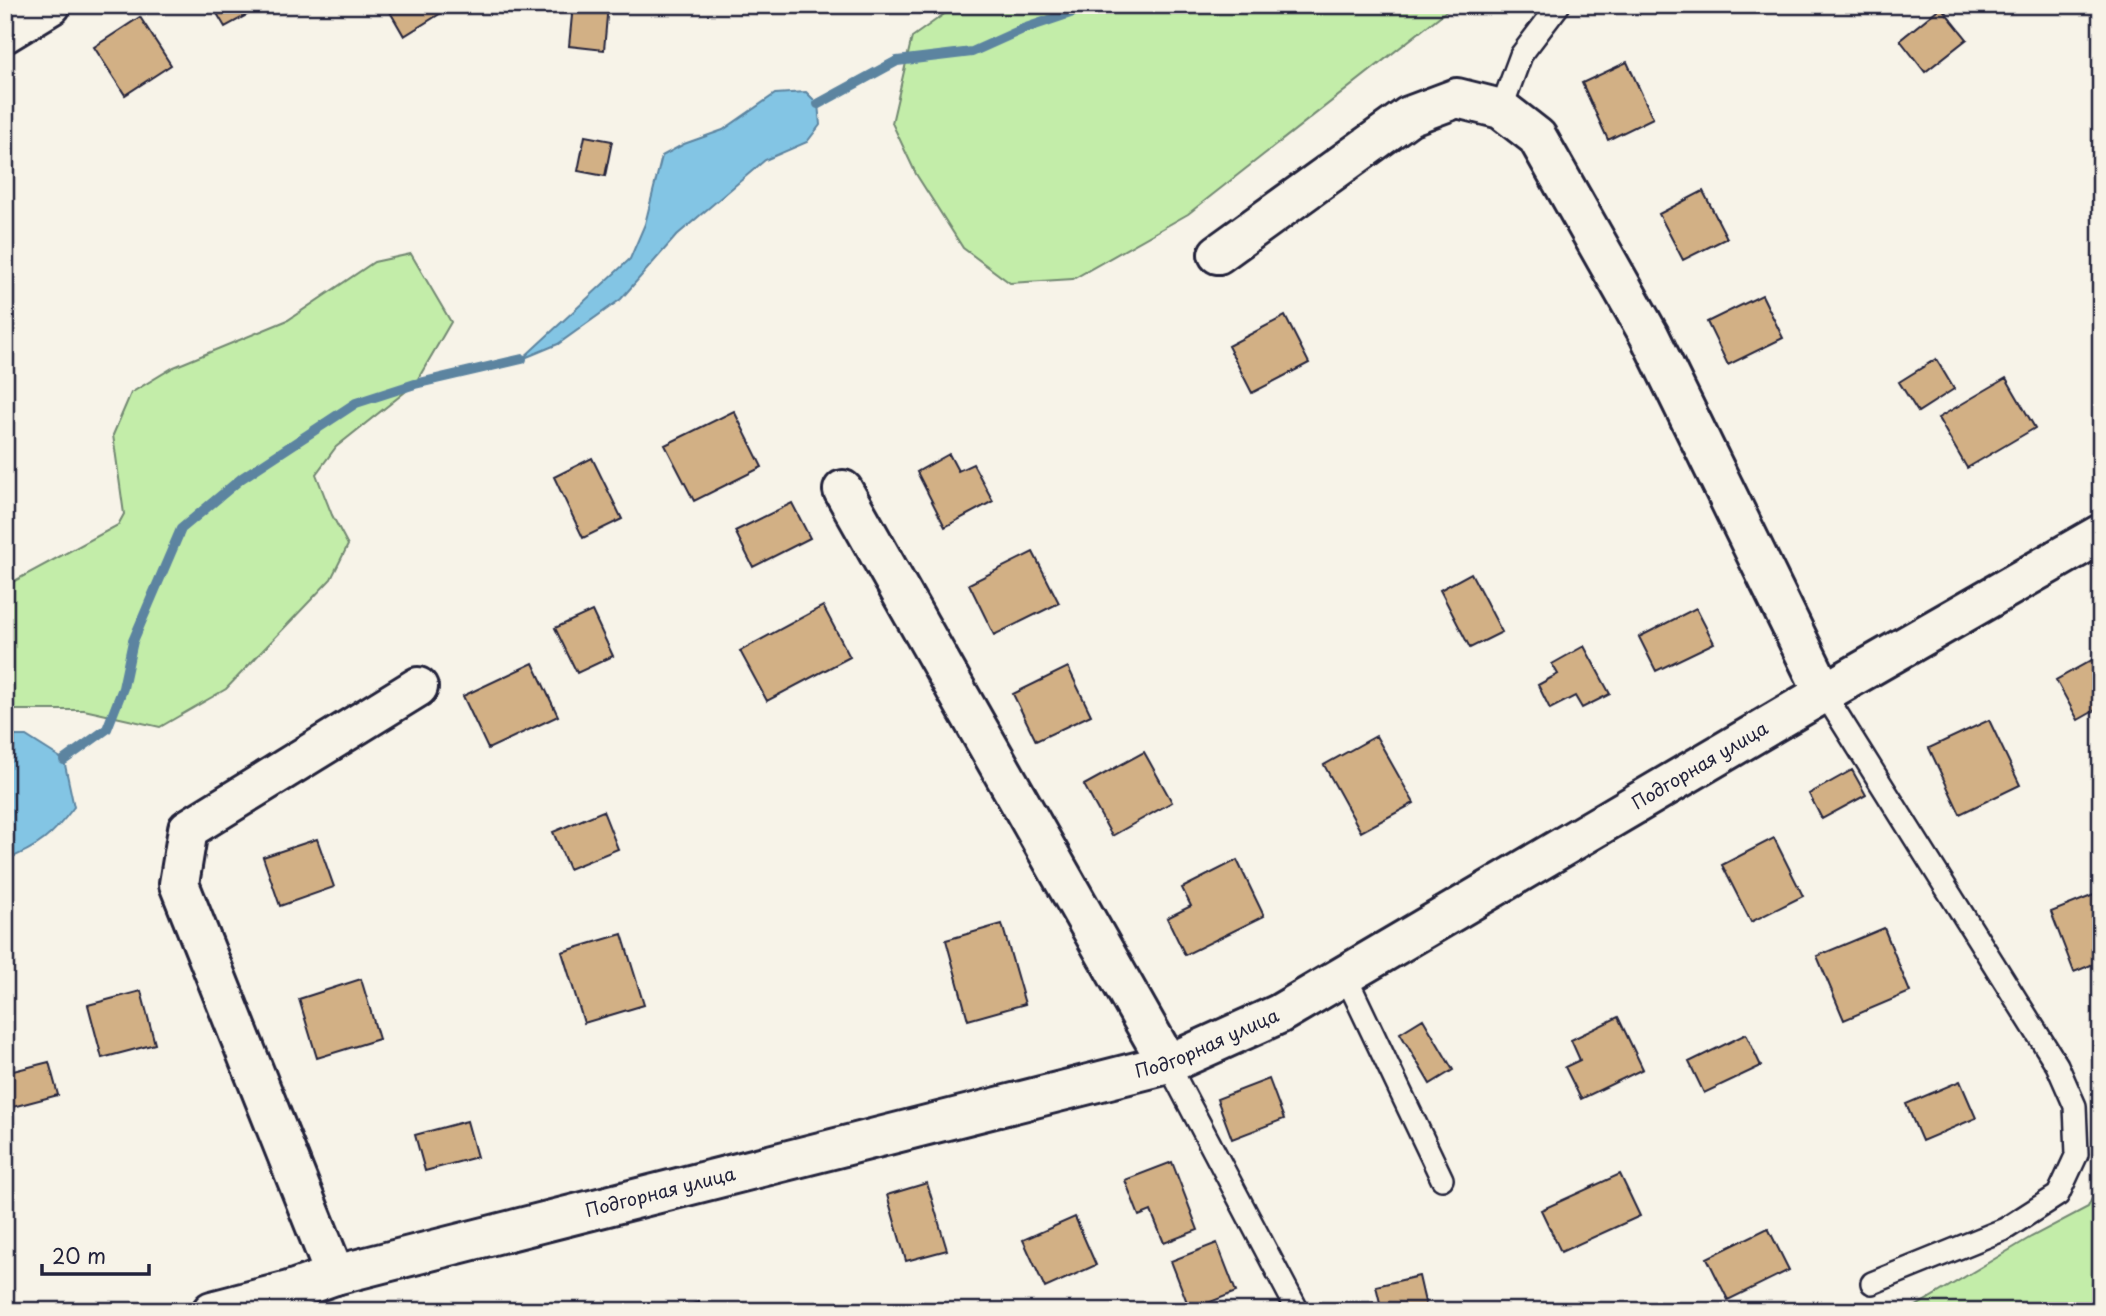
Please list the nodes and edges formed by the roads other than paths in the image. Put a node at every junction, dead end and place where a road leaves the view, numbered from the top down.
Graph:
1 (51, 5) edge
2 (1559, 5) edge
3 (5, 33) edge
4 (1501, 109) junction
5 (1218, 254) dead end
6 (843, 490) dead end
7 (2101, 534) edge
8 (418, 687) dead end
9 (1824, 693) junction
10 (1345, 975) junction
11 (1168, 1064) junction
12 (1442, 1179) dead end
13 (335, 1275) junction
14 (1872, 1283) dead end
15 (293, 1301) edge
16 (212, 1311) edge
17 (1298, 1311) edge

1 - 3 street
2 - 4 lane
4 - 5 street
4 - 9 street
6 - 11 street
7 - 9 street, Подгорная улица
8 - 13 street
9 - 10 street, Подгорная улица
9 - 14 lane
10 - 11 street, Подгорная улица
10 - 12 lane
11 - 13 street, Подгорная улица
11 - 17 lane
13 - 15 street, Подгорная улица
15 - 16 street, Подгорная улица

